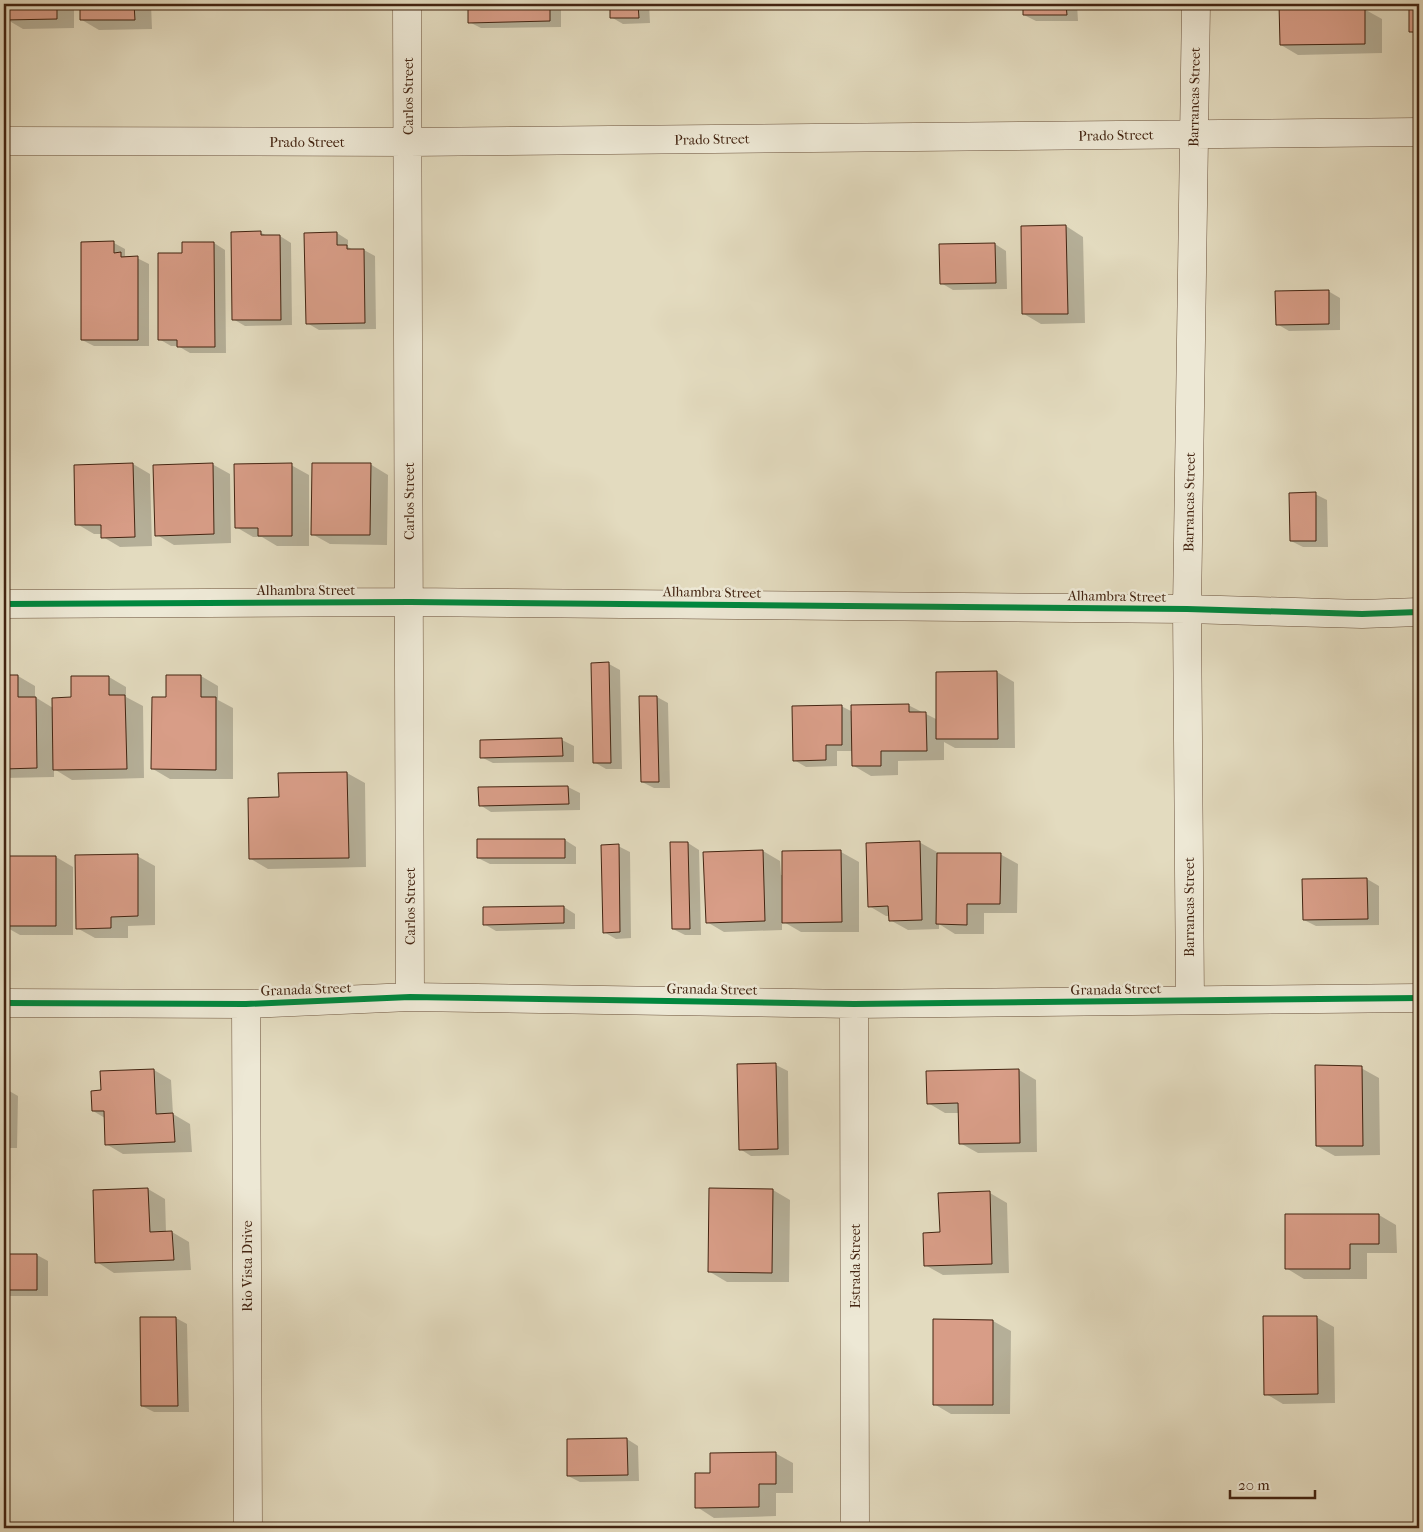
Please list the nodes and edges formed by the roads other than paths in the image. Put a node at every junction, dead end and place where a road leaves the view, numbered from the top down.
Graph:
1 (408, 4) edge
2 (1196, 4) edge
3 (1419, 132) edge
4 (1194, 134) junction
5 (4, 141) edge
6 (409, 142) junction
7 (410, 602) junction
8 (4, 604) edge
9 (1187, 609) junction
10 (1419, 612) edge
11 (410, 997) junction
12 (1419, 998) edge
13 (1190, 1000) junction
14 (4, 1003) edge
15 (246, 1004) junction
16 (854, 1004) junction
17 (248, 1528) edge
18 (855, 1528) edge

1 - 6 street, Carlos Street
2 - 4 street, Barrancas Street
3 - 4 street, Prado Street
4 - 6 street, Prado Street
4 - 9 street, Barrancas Street
5 - 6 street, Prado Street
6 - 7 street, Carlos Street
7 - 8 street, Alhambra Street
7 - 9 street, Alhambra Street
7 - 11 street, Carlos Street
9 - 10 street, Alhambra Street
9 - 13 street, Barrancas Street
11 - 15 street, Granada Street
11 - 16 street, Granada Street
12 - 13 street, Granada Street
13 - 16 street, Granada Street
14 - 15 street, Granada Street
15 - 17 street, Rio Vista Drive
16 - 18 street, Estrada Street

